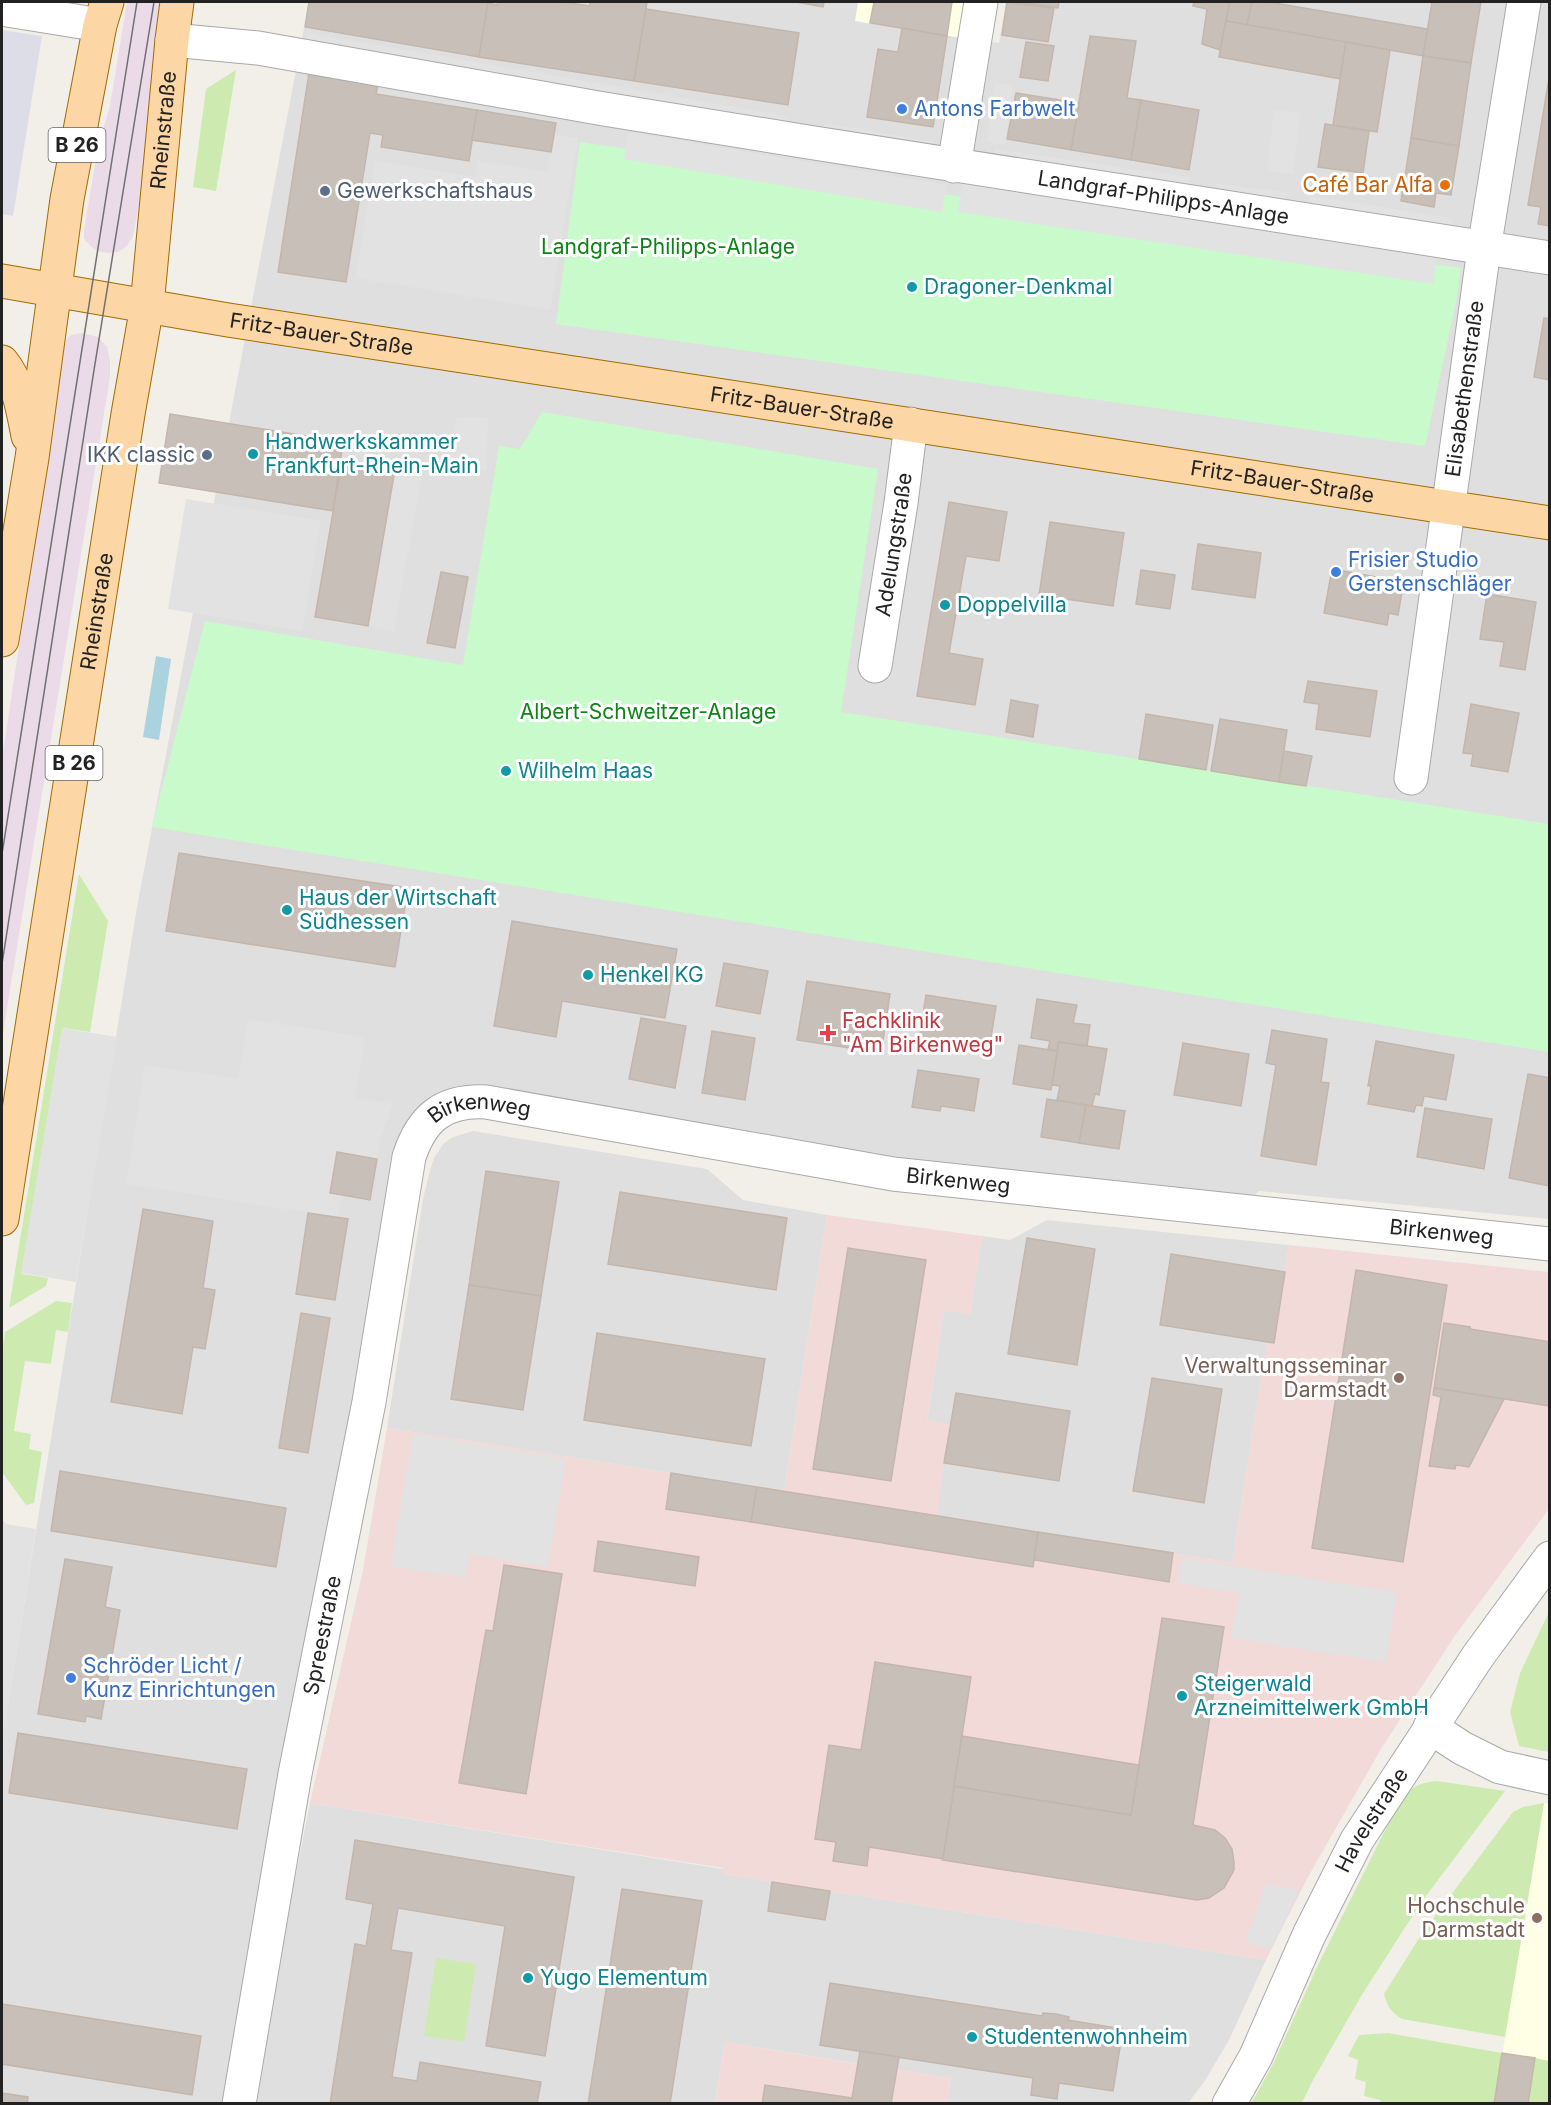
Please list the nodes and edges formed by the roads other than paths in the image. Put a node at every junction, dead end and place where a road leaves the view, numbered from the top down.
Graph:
1 (177, 2) edge
2 (981, 2) edge
3 (1524, 2) edge
4 (2, 9) edge
5 (104, 13) edge
6 (172, 40) junction
7 (954, 166) junction
8 (1484, 249) junction
9 (1550, 258) edge
10 (2, 281) edge
11 (55, 290) junction
12 (147, 306) junction
13 (2, 362) edge
14 (911, 424) junction
15 (32, 458) junction
16 (1448, 508) junction
17 (1550, 523) edge
18 (2, 640) edge
19 (875, 666) dead end
20 (1411, 778) dead end
21 (408, 1167) joint
22 (2, 1220) edge
23 (1550, 1244) edge
24 (1550, 1558) edge
25 (1430, 1727) junction
26 (1550, 1778) edge
27 (239, 2103) edge
28 (1229, 2103) edge

1 - 6 main road, Rheinstraße / B 26
2 - 7 street
3 - 8 street, Elisabethenstraße
4 - 5 street
5 - 11 main road, B 26
6 - 7 street, Landgraf-Philipps-Anlage
6 - 12 main road, Rheinstraße / B 26
7 - 8 street, Landgraf-Philipps-Anlage
8 - 9 street, Landgraf-Philipps-Anlage
8 - 16 street, Elisabethenstraße
10 - 11 main road, Fritz-Bauer-Straße
11 - 12 main road, Fritz-Bauer-Straße
11 - 15 main road, B 26
12 - 14 main road, Fritz-Bauer-Straße
12 - 22 main road, Rheinstraße / B 26
13 - 15 main road
14 - 16 main road, Fritz-Bauer-Straße
14 - 19 street, Adelungstraße
15 - 18 main road, B 26
16 - 17 main road, Fritz-Bauer-Straße
16 - 20 street, Elisabethenstraße
21 - 23 street, Birkenweg
21 - 27 street, Spreestraße
24 - 25 street, Havelstraße
25 - 26 street
25 - 28 street, Havelstraße

